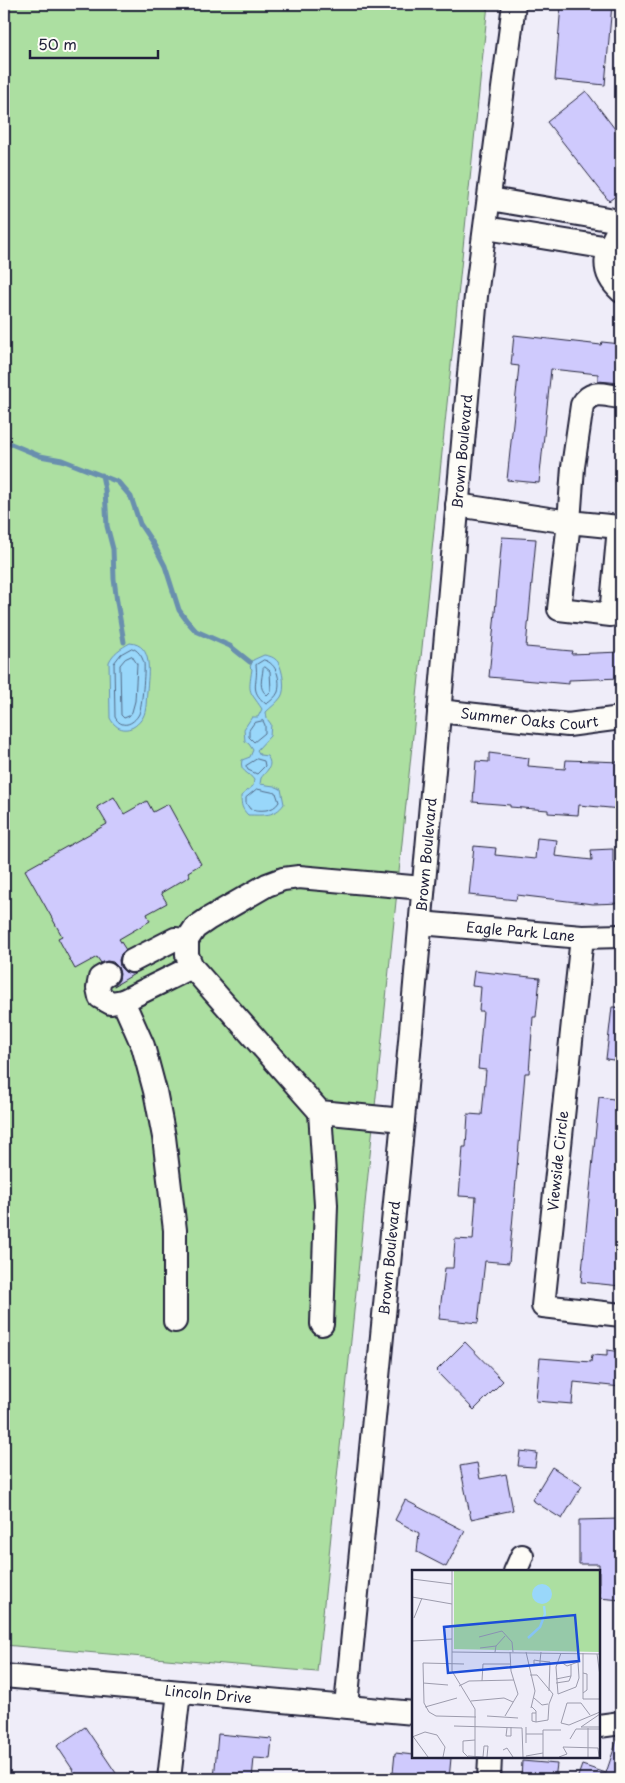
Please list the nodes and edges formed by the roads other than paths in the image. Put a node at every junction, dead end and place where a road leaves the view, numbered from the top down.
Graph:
1 (514, 4) edge
2 (490, 199) junction
3 (621, 224) edge
4 (486, 228) junction
5 (609, 248) junction
6 (621, 291) edge
7 (621, 398) edge
8 (457, 505) junction
9 (439, 711) junction
10 (621, 718) edge
11 (423, 888) junction
12 (420, 924) junction
13 (621, 936) edge
14 (582, 937) junction
15 (187, 940) junction
16 (132, 961) dead end
17 (192, 968) junction
18 (107, 974) dead end
19 (123, 1001) junction
20 (320, 1112) junction
21 (403, 1120) junction
22 (621, 1315) edge
23 (175, 1321) dead end
24 (322, 1324) dead end
25 (4, 1676) edge
26 (179, 1692) junction
27 (346, 1706) junction
28 (412, 1713) edge
29 (621, 1724) edge
30 (600, 1726) edge
31 (490, 1758) edge
32 (169, 1779) edge
33 (489, 1779) edge

1 - 2 street, Brown Boulevard
2 - 3 street
2 - 4 street, Brown Boulevard
3 - 5 street
4 - 5 street
4 - 8 street, Brown Boulevard
5 - 6 street
7 - 8 street
8 - 9 street, Brown Boulevard
9 - 10 street, Summer Oaks Court
9 - 11 street, Brown Boulevard
11 - 12 street, Brown Boulevard
11 - 15 street
12 - 14 street, Eagle Park Lane
12 - 21 street, Brown Boulevard
13 - 14 street, Eagle Park Lane
14 - 22 street, Viewside Circle
15 - 16 street
15 - 17 street
17 - 19 street
17 - 20 street
18 - 19 street
19 - 23 street
20 - 21 street
20 - 24 street
21 - 27 street, Brown Boulevard
25 - 26 street, Lincoln Drive
26 - 27 street, Lincoln Drive
26 - 32 street
27 - 28 street, Lincoln Drive
29 - 30 street
31 - 33 street

